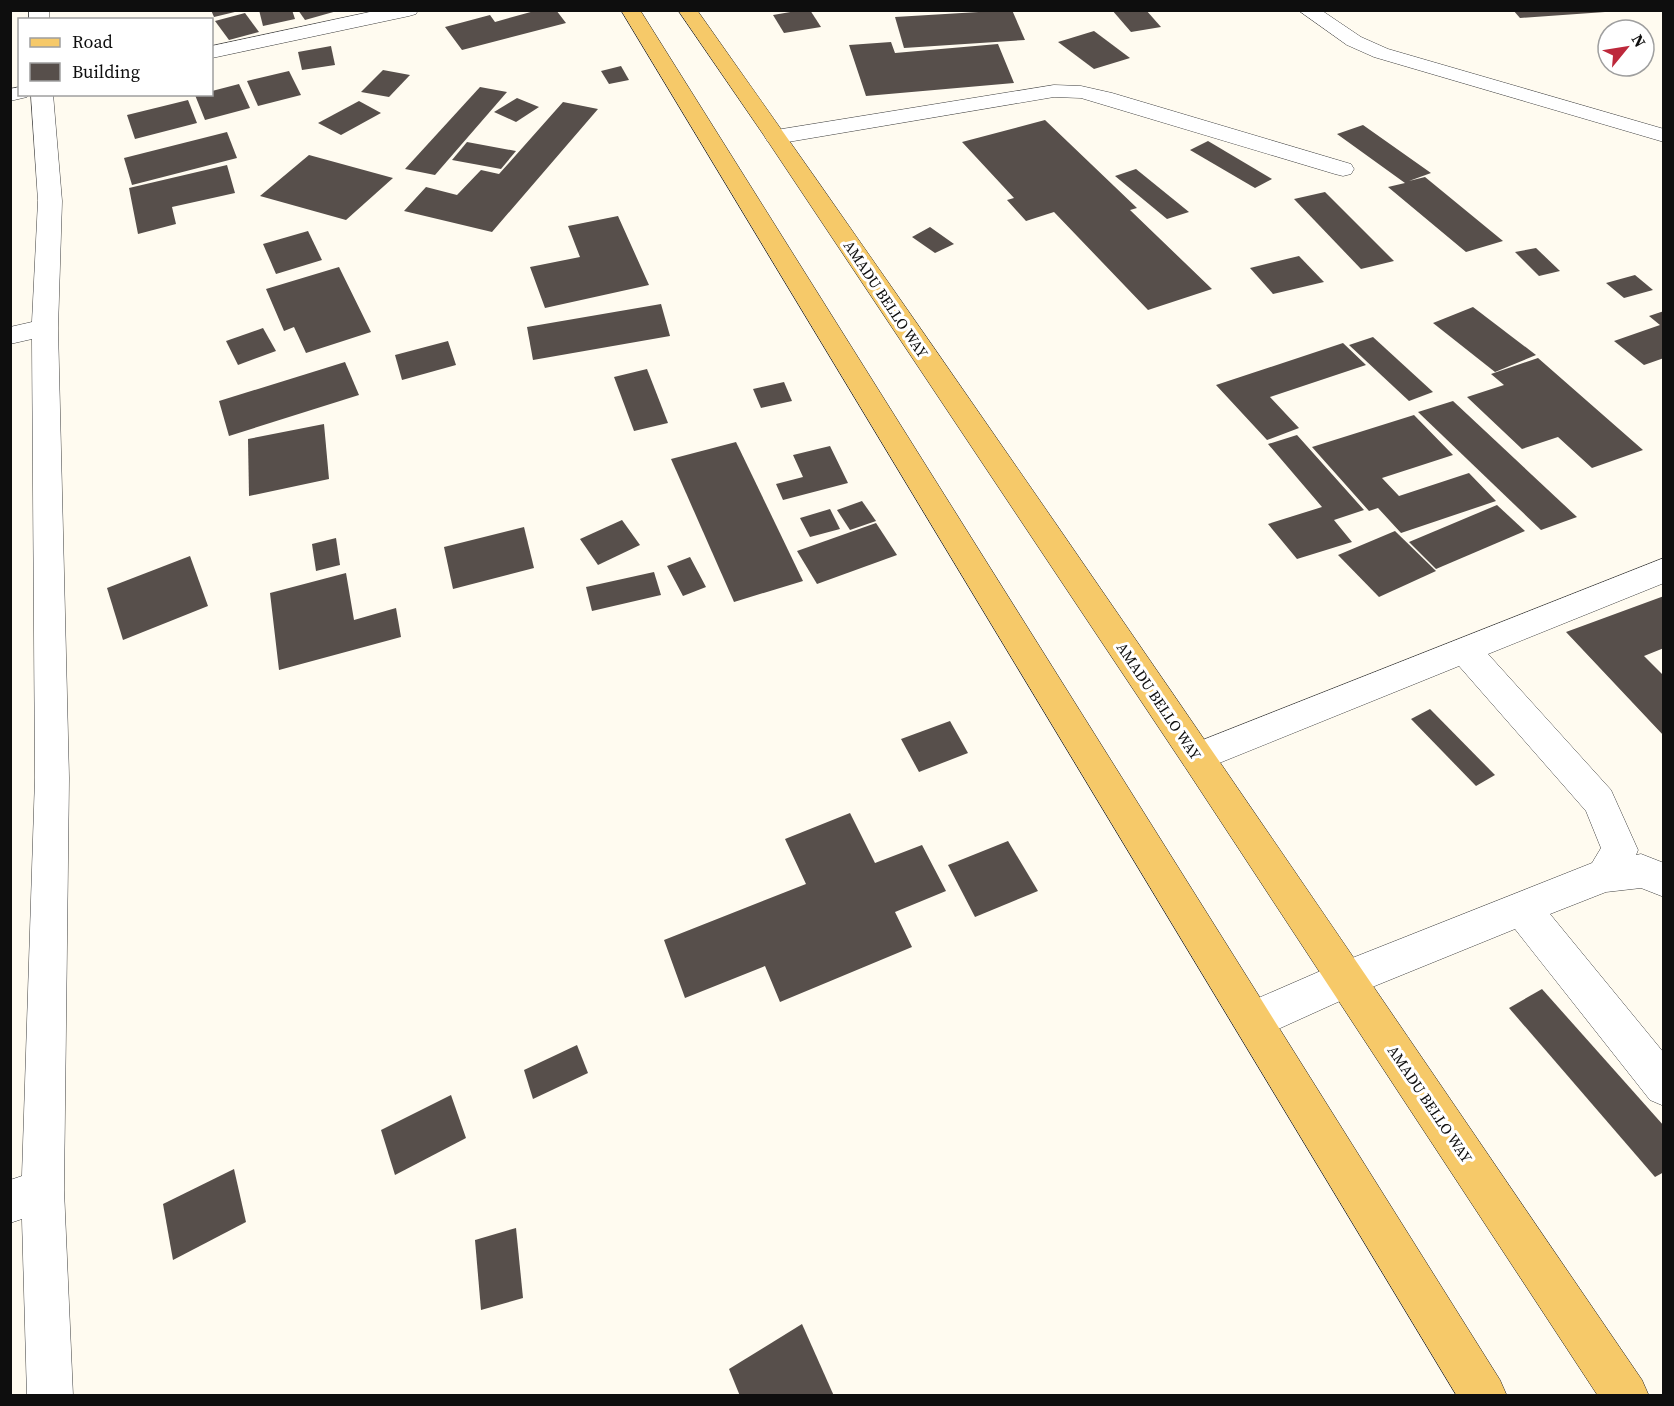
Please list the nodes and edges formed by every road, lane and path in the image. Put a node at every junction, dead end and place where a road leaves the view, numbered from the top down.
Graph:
1 (408, 10) edge
2 (630, 10) edge
3 (687, 10) edge
4 (1307, 10) edge
5 (213, 52) edge
6 (42, 96) edge
7 (1664, 136) edge
8 (776, 137) junction
9 (1343, 169) dead end
10 (45, 328) junction
11 (10, 336) edge
12 (1664, 570) edge
13 (1464, 650) junction
14 (1197, 757) junction
15 (1605, 875) junction
16 (1664, 880) edge
17 (1522, 908) junction
18 (1346, 979) junction
19 (1254, 1020) junction
20 (1664, 1086) edge
21 (27, 1196) edge
22 (50, 1395) edge
23 (1484, 1395) edge
24 (1626, 1395) edge

1 - 5 street
2 - 19 main road
3 - 8 main road, AMADU BELLO WAY
4 - 7 street
6 - 10 street
8 - 9 street
8 - 14 main road, AMADU BELLO WAY
10 - 11 street
10 - 21 street
12 - 13 street
13 - 14 street
13 - 15 street
14 - 18 main road, AMADU BELLO WAY
15 - 16 street
15 - 17 street
17 - 18 street
17 - 20 street
18 - 19 street
18 - 24 main road, AMADU BELLO WAY
19 - 23 main road
21 - 22 street

